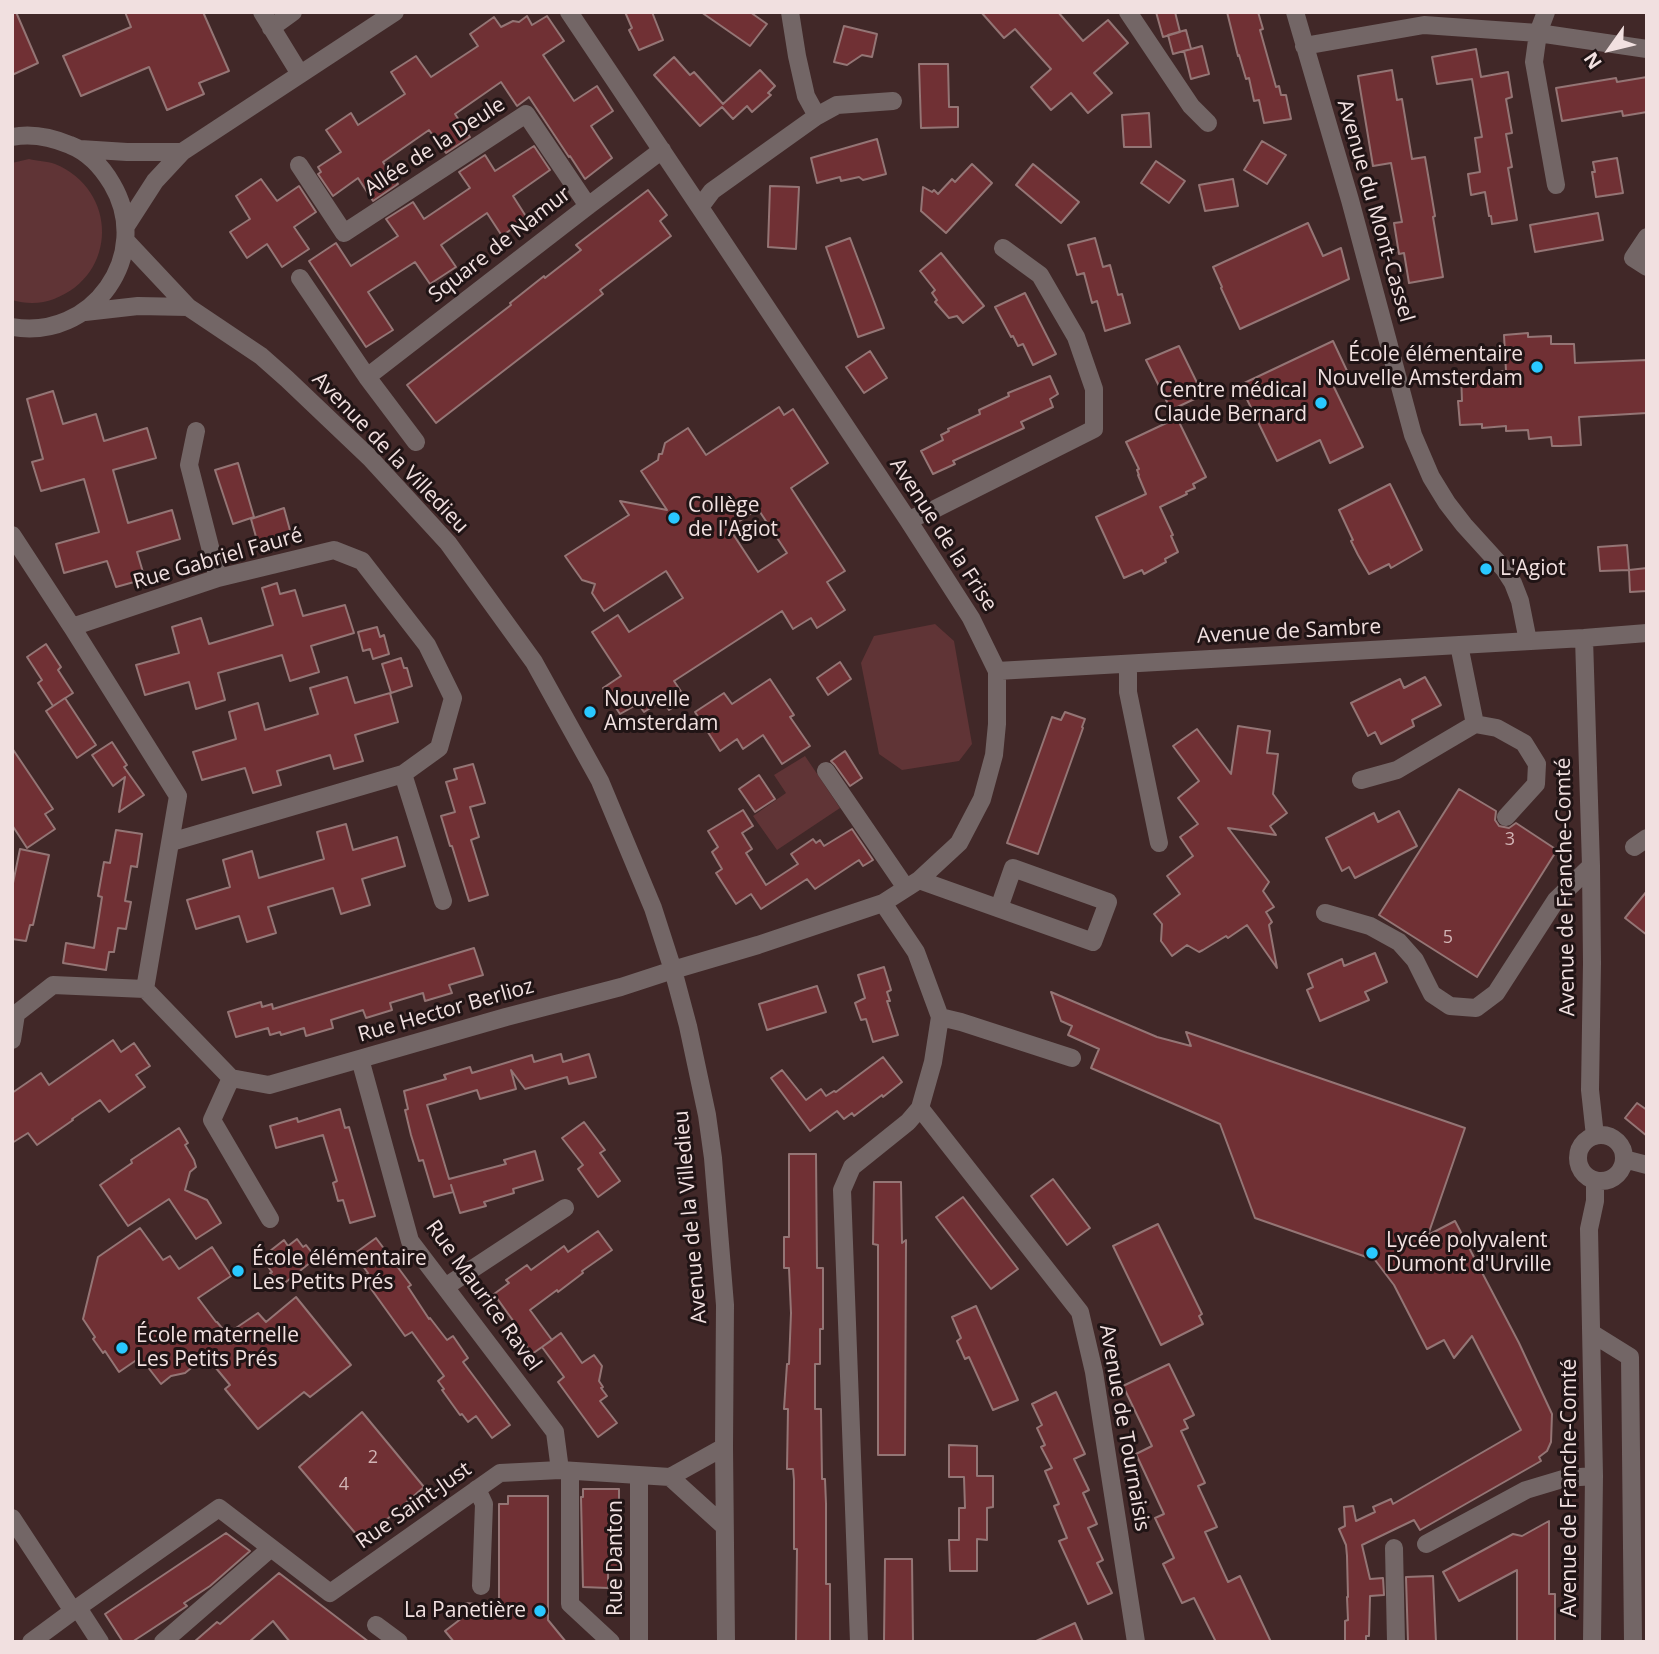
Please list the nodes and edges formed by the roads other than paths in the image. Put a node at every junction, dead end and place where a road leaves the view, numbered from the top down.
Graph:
1 (262, 12) edge
2 (293, 12) edge
3 (395, 12) edge
4 (569, 12) edge
5 (790, 12) edge
6 (1128, 12) edge
7 (1295, 12) edge
8 (1546, 12) edge
9 (271, 28) junction
10 (1538, 33) junction
11 (1304, 46) junction
12 (1647, 49) edge
13 (300, 74) junction
14 (893, 101) dead end
15 (817, 116) junction
16 (1208, 123) dead end
17 (12, 137) edge
18 (80, 149) junction
19 (662, 150) junction
20 (182, 152) junction
21 (299, 165) dead end
22 (1556, 185) dead end
23 (587, 206) junction
24 (701, 207) junction
25 (126, 233) junction
26 (1647, 237) edge
27 (1003, 248) dead end
28 (1647, 267) edge
29 (300, 278) dead end
30 (188, 307) junction
31 (85, 312) junction
32 (12, 327) edge
33 (367, 377) junction
34 (196, 431) dead end
35 (416, 442) dead end
36 (908, 520) junction
37 (12, 536) edge
38 (218, 578) junction
39 (72, 627) junction
40 (1647, 633) edge
41 (1584, 638) junction
42 (1528, 640) junction
43 (1459, 645) junction
44 (1128, 664) junction
45 (997, 671) junction
46 (1475, 724) junction
47 (826, 771) dead end
48 (403, 774) junction
49 (1361, 780) dead end
50 (1506, 817) dead end
51 (171, 842) junction
52 (1159, 843) dead end
53 (1591, 866) junction
54 (912, 884) junction
55 (443, 901) dead end
56 (883, 904) junction
57 (999, 908) junction
58 (1325, 914) dead end
59 (673, 970) junction
60 (145, 989) junction
61 (14, 1013) edge
62 (940, 1017) junction
63 (12, 1040) edge
64 (1072, 1058) dead end
65 (360, 1059) junction
66 (231, 1078) junction
67 (920, 1108) junction
68 (1595, 1136) junction
69 (1624, 1159) junction
70 (1647, 1165) edge
71 (1595, 1180) junction
72 (565, 1208) dead end
73 (270, 1219) dead end
74 (445, 1287) junction
75 (1592, 1334) junction
76 (724, 1447) junction
77 (565, 1471) junction
78 (639, 1475) junction
79 (1594, 1476) junction
80 (670, 1477) junction
81 (477, 1489) junction
82 (12, 1518) edge
83 (724, 1526) junction
84 (1426, 1544) dead end
85 (271, 1548) junction
86 (1394, 1548) dead end
87 (481, 1586) dead end
88 (76, 1610) junction
89 (376, 1625) dead end
90 (725, 1638) edge
91 (32, 1642) edge
92 (100, 1642) edge
93 (163, 1642) edge
94 (399, 1642) edge
95 (611, 1642) edge
96 (639, 1642) edge
97 (859, 1642) edge
98 (1136, 1642) edge
99 (1396, 1642) edge
100 (1592, 1642) edge
101 (1633, 1642) edge

1 - 9 street
2 - 9 street
3 - 13 street
4 - 19 street, Avenue de la Frise
5 - 15 street
6 - 16 street
7 - 11 street, Avenue du Mont-Cassel
8 - 10 street
9 - 13 street
10 - 11 street
10 - 12 street
10 - 22 street
11 - 42 street, Avenue du Mont-Cassel
13 - 20 street
14 - 15 street
15 - 24 street
17 - 18 street
18 - 20 street
18 - 25 street
19 - 23 street, Square de Namur
19 - 24 street, Avenue de la Frise
20 - 25 street
21 - 23 street, Allée de la Deule
23 - 33 street, Square de Namur
24 - 36 street, Avenue de la Frise
25 - 30 street, Avenue de la Villedieu
25 - 31 street
26 - 28 street
27 - 36 street
29 - 33 street
30 - 31 street
30 - 59 street, Avenue de la Villedieu
31 - 32 street
33 - 35 street
34 - 38 street
36 - 45 street, Avenue de la Frise
37 - 39 street
38 - 39 street, Rue Gabriel Fauré
38 - 48 street, Rue Gabriel Fauré
39 - 51 street
40 - 41 street, Avenue de Sambre
41 - 42 street, Avenue de Sambre
41 - 53 street, Avenue de Franche-Comté
42 - 43 street, Avenue de Sambre
43 - 44 street, Avenue de Sambre
43 - 46 street
44 - 45 street, Avenue de Sambre
44 - 52 street
45 - 54 street, Avenue de la Frise
46 - 49 street
46 - 50 street
47 - 54 street
48 - 51 street, Rue Gabriel Fauré
48 - 55 street
51 - 60 street
53 - 58 street
53 - 68 street, Avenue de Franche-Comté
54 - 56 street, Avenue de la Frise
54 - 57 street
56 - 59 street, Avenue de la Frise
56 - 62 street
57 - 57 street
59 - 65 street, Rue Hector Berlioz
59 - 76 street, Avenue de la Villedieu
60 - 61 street
60 - 66 street
61 - 63 street
62 - 64 street
62 - 67 street
65 - 66 street, Rue Hector Berlioz
65 - 74 street, Rue Maurice Ravel
66 - 73 street
67 - 97 street
67 - 98 street, Avenue de Tournaisis
68 - 69 street
68 - 71 street
69 - 70 street
69 - 71 street
71 - 75 street, Avenue de Franche-Comté
72 - 74 street
74 - 77 street, Rue Maurice Ravel
75 - 79 street, Avenue de Franche-Comté
75 - 101 street, Avenue de Franche-Comté
76 - 80 street
76 - 83 street, Avenue de la Villedieu
77 - 78 street, Rue Saint-Just
77 - 81 street, Rue Saint-Just
77 - 95 street, Rue Danton
78 - 80 street, Rue Saint-Just
78 - 96 street, Rue Danton
79 - 84 street
79 - 100 street, Avenue de Franche-Comté
80 - 83 street
81 - 85 street, Rue Saint-Just
81 - 87 street
82 - 88 street
83 - 90 street, Avenue de la Villedieu
85 - 88 street, Rue Saint-Just
85 - 93 street
86 - 99 street
88 - 91 street
88 - 92 street
89 - 94 street

